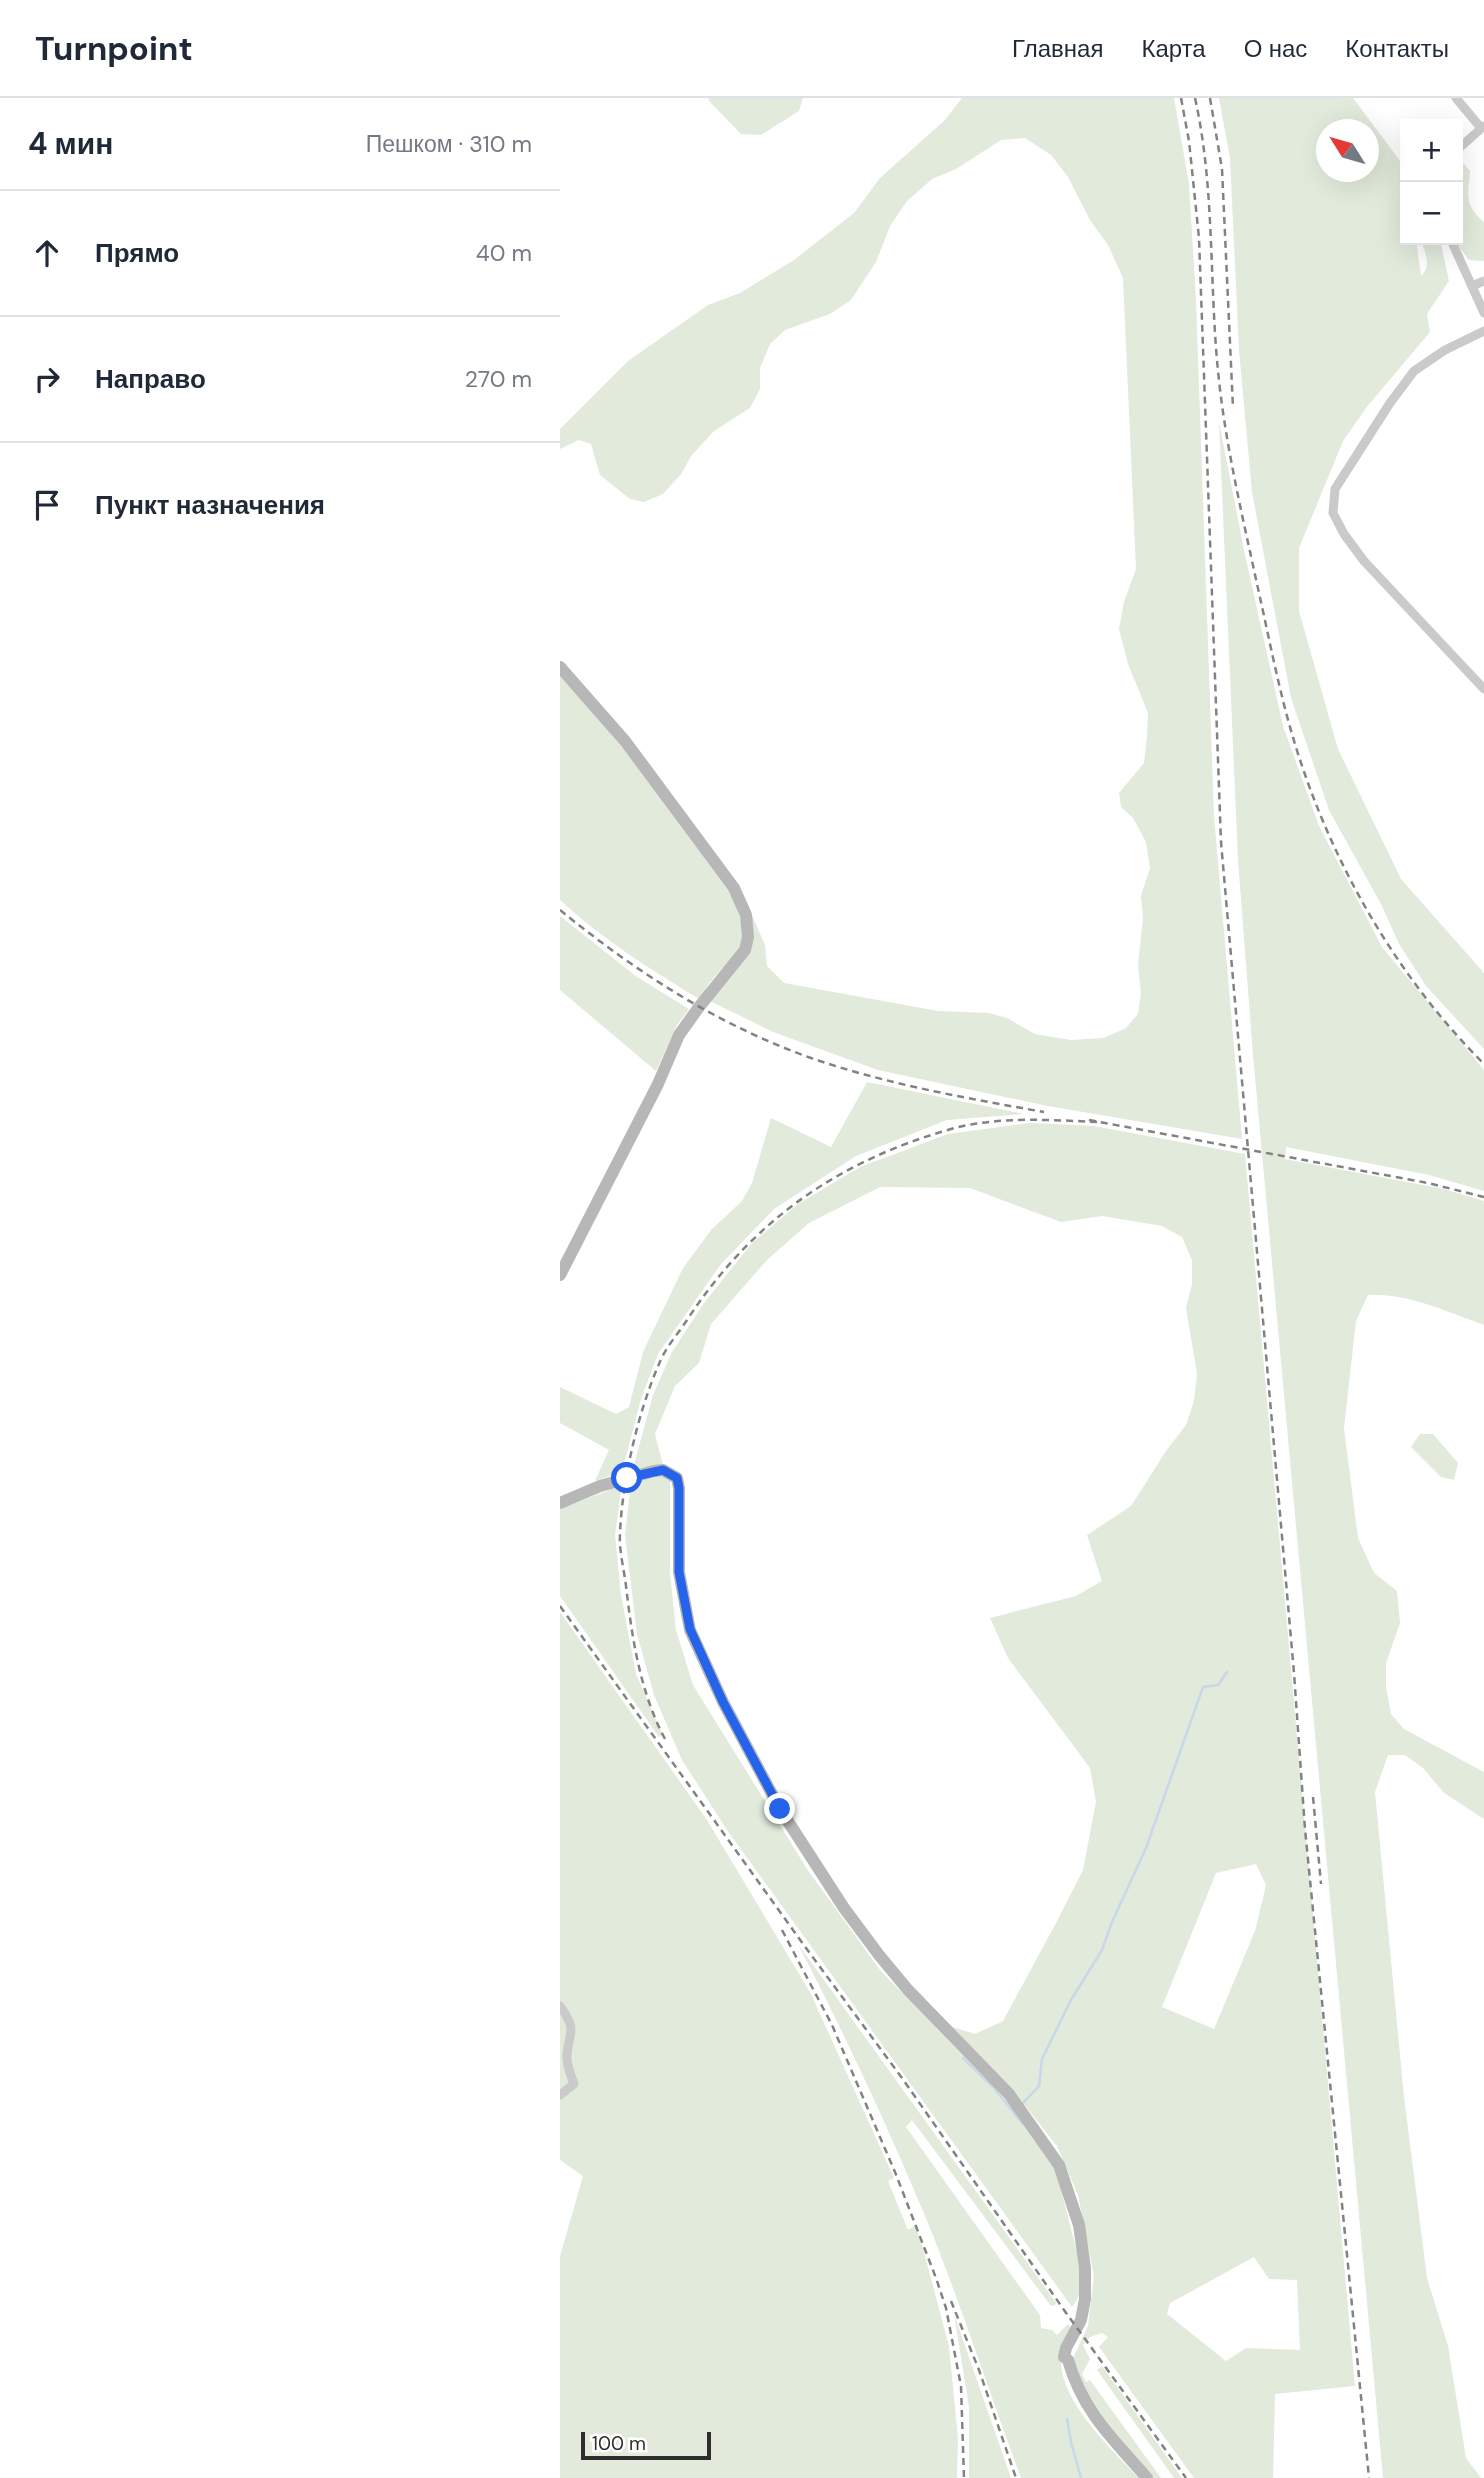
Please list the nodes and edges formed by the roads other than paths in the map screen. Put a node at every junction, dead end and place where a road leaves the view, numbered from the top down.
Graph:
1 (1456, 98) edge
2 (1483, 127) edge
3 (1463, 145) edge
4 (1453, 245) edge
5 (1484, 281) edge
6 (1472, 286) junction
7 (1484, 313) edge
8 (1484, 331) edge
9 (560, 667) edge
10 (1484, 689) edge
11 (560, 1275) edge
12 (560, 1503) edge
13 (560, 2006) edge
14 (560, 2095) edge
15 (1147, 2478) edge

1 - 2 street
2 - 3 street
4 - 6 street
5 - 6 street
6 - 7 street
8 - 10 street
9 - 11 street
12 - 15 street
13 - 14 street

